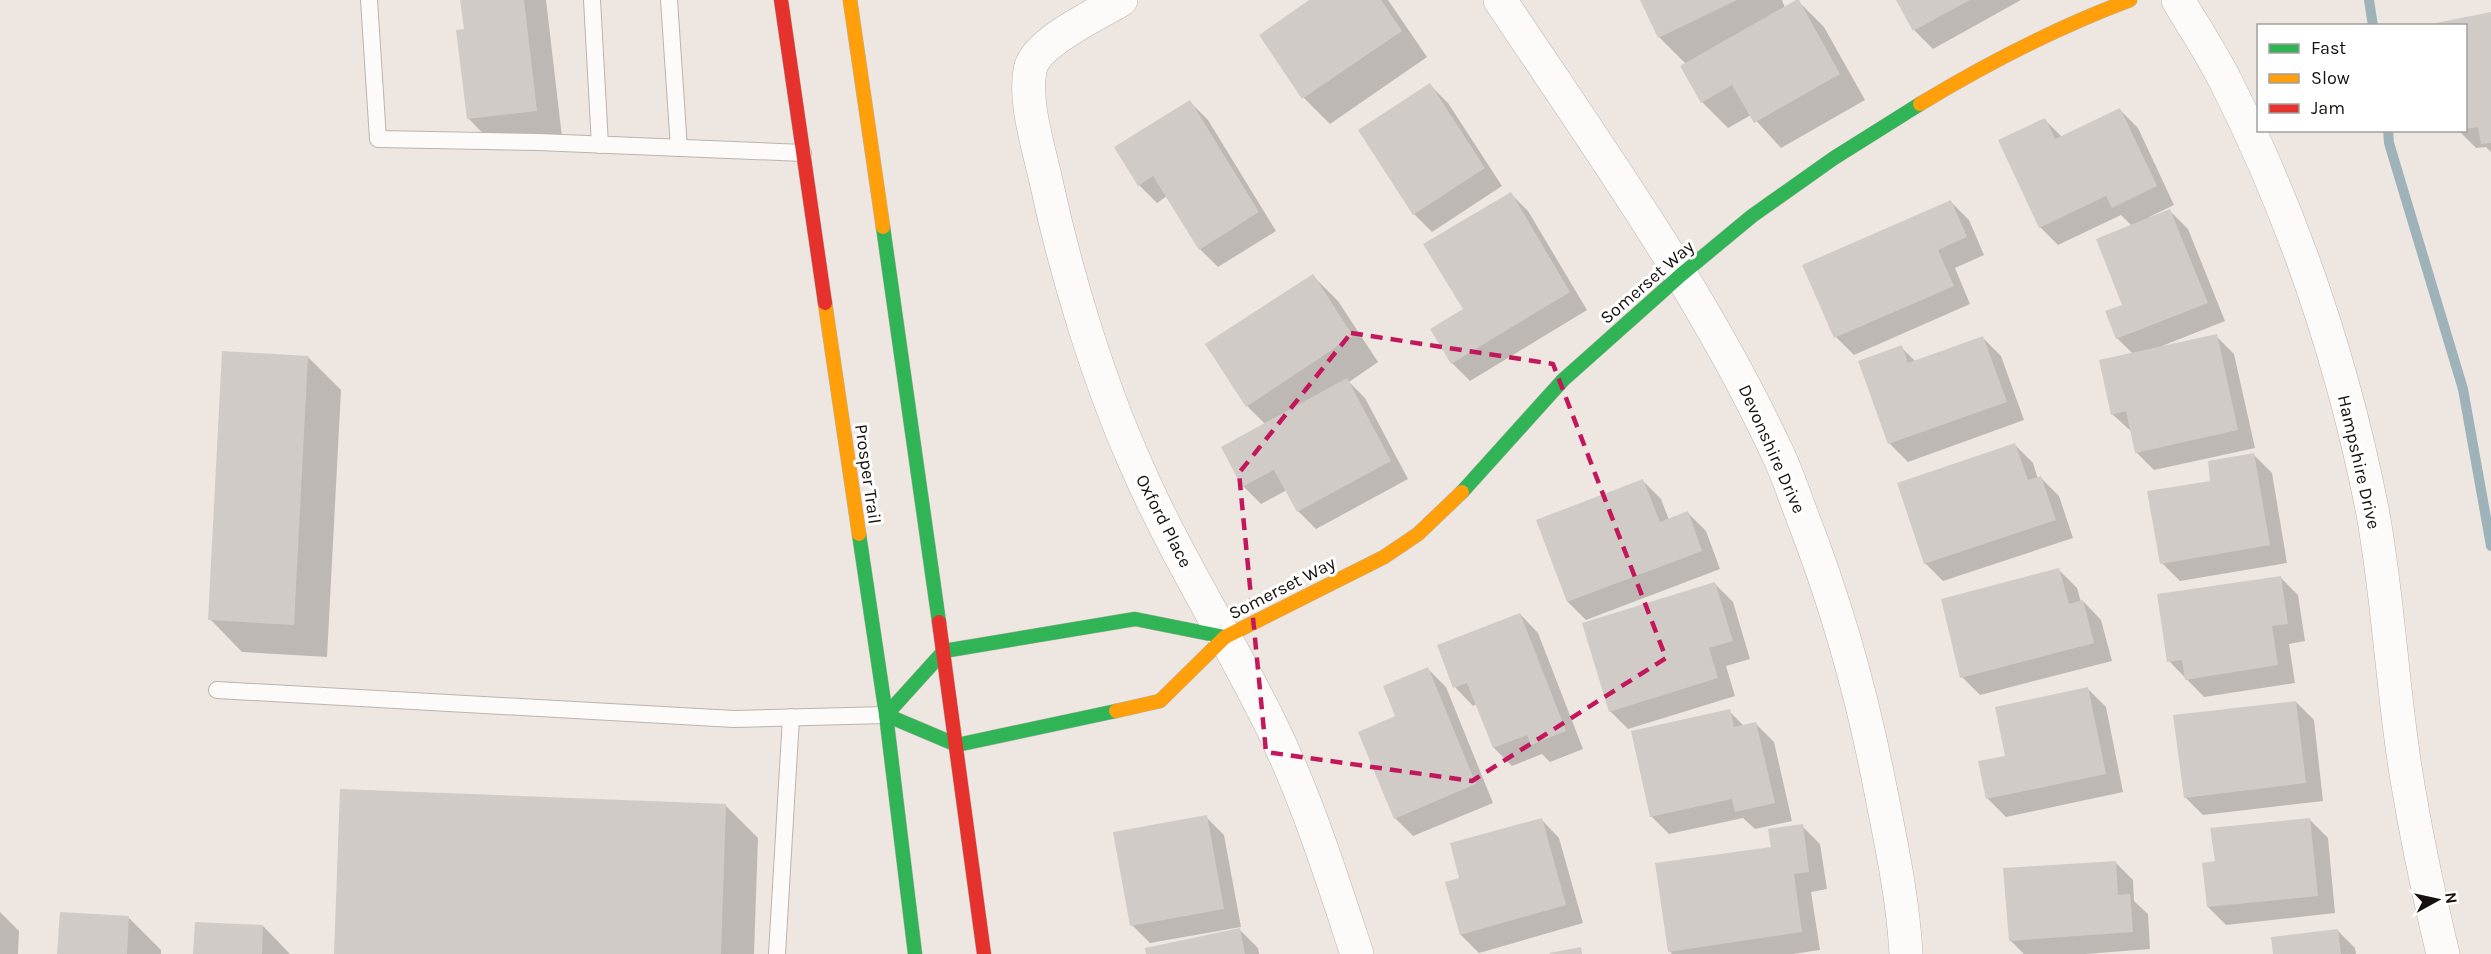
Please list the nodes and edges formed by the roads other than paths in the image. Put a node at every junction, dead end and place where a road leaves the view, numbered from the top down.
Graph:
1 (369, 0) edge
2 (592, 0) edge
3 (669, 0) edge
4 (781, 0) edge
5 (850, 0) edge
6 (1121, 0) edge
7 (1500, 0) edge
8 (2130, 0) edge
9 (2178, 0) edge
10 (600, 145) junction
11 (680, 148) junction
12 (803, 153) junction
13 (1682, 274) junction
14 (1225, 637) junction
15 (944, 651) junction
16 (217, 690) dead end
17 (885, 714) junction
18 (791, 717) junction
19 (957, 745) junction
20 (777, 954) edge
21 (915, 954) edge
22 (984, 954) edge
23 (1357, 954) edge
24 (1906, 954) edge
25 (2443, 954) edge

1 - 10 lane
2 - 10 lane
3 - 11 lane
4 - 12 main road, Prosper Trail
5 - 15 main road
6 - 14 street, Oxford Place
7 - 13 street, Devonshire Drive
8 - 13 main road, Somerset Way
9 - 25 street, Hampshire Drive
10 - 11 lane
11 - 12 lane
12 - 17 main road, Prosper Trail
13 - 14 main road, Somerset Way
13 - 24 street, Devonshire Drive
14 - 15 main road, Somerset Way
14 - 19 main road, Somerset Way
14 - 23 street, Oxford Place
15 - 17 main road
15 - 19 main road
16 - 18 lane
17 - 18 lane
17 - 19 main road
17 - 21 main road, Prosper Trail
18 - 20 lane
19 - 22 main road

